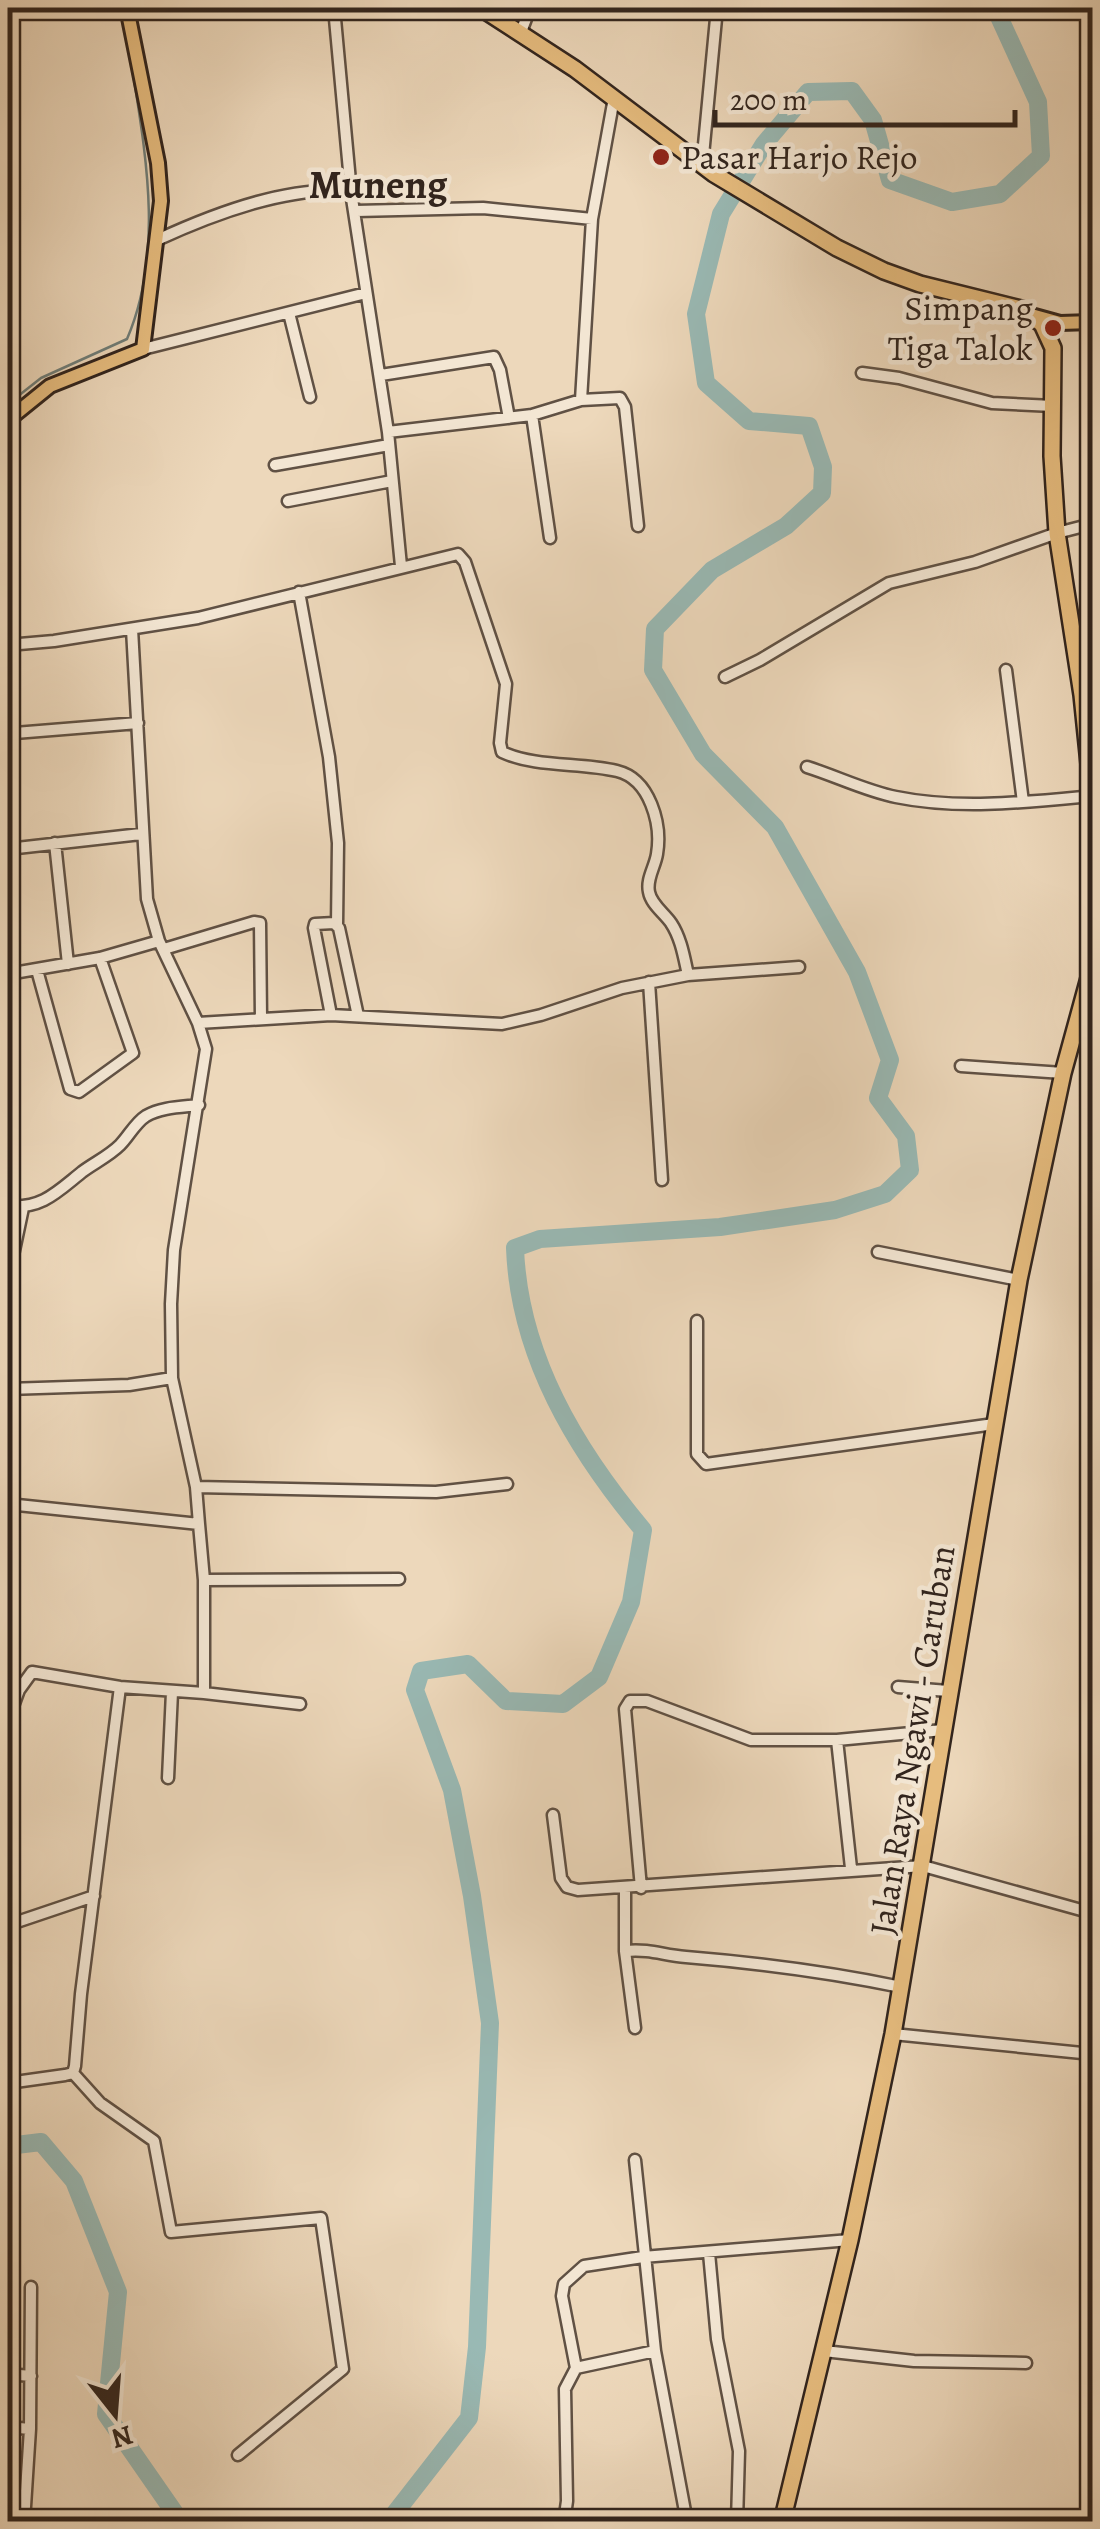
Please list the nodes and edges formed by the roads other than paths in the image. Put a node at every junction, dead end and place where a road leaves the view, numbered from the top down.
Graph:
1 (127, 8) edge
2 (334, 8) edge
3 (481, 8) edge
4 (530, 8) edge
5 (717, 8) edge
6 (521, 32) junction
7 (614, 98) junction
8 (708, 170) junction
9 (351, 192) junction
10 (356, 211) junction
11 (592, 220) junction
12 (157, 240) junction
13 (366, 293) junction
14 (289, 313) junction
15 (1028, 314) junction
16 (1092, 322) edge
17 (1068, 323) junction
18 (1052, 345) junction
19 (143, 349) junction
20 (862, 372) dead end
21 (380, 376) junction
22 (310, 396) dead end
23 (582, 400) junction
24 (1053, 406) junction
25 (532, 415) junction
26 (509, 418) junction
27 (8, 420) edge
28 (388, 432) junction
29 (390, 445) junction
30 (275, 464) dead end
31 (392, 481) junction
32 (288, 501) dead end
33 (1092, 524) edge
34 (638, 526) dead end
35 (1057, 532) junction
36 (550, 538) dead end
37 (401, 566) junction
38 (299, 592) junction
39 (132, 630) junction
40 (8, 645) edge
41 (1006, 670) dead end
42 (725, 677) dead end
43 (138, 723) junction
44 (8, 730) edge
45 (807, 767) dead end
46 (1092, 795) edge
47 (1022, 802) junction
48 (141, 834) junction
49 (55, 843) junction
50 (8, 849) edge
51 (337, 924) junction
52 (162, 945) junction
53 (100, 958) junction
54 (68, 964) junction
55 (798, 967) dead end
56 (1092, 967) edge
57 (37, 970) junction
58 (8, 974) edge
59 (688, 974) junction
60 (649, 982) junction
61 (331, 1016) junction
62 (358, 1016) junction
63 (261, 1018) junction
64 (198, 1023) junction
65 (960, 1066) dead end
66 (1063, 1072) junction
67 (199, 1105) junction
68 (662, 1180) dead end
69 (8, 1206) edge
70 (24, 1208) junction
71 (878, 1252) dead end
72 (8, 1280) edge
73 (1019, 1280) junction
74 (697, 1322) dead end
75 (172, 1378) junction
76 (8, 1389) edge
77 (994, 1424) junction
78 (507, 1484) dead end
79 (196, 1487) junction
80 (8, 1504) edge
81 (200, 1524) junction
82 (399, 1579) dead end
83 (204, 1580) junction
84 (120, 1687) junction
85 (898, 1687) dead end
86 (948, 1691) junction
87 (172, 1692) junction
88 (204, 1694) junction
89 (300, 1704) dead end
90 (8, 1720) edge
91 (944, 1730) junction
92 (837, 1740) junction
93 (168, 1778) dead end
94 (553, 1815) dead end
95 (923, 1866) junction
96 (852, 1868) junction
97 (642, 1888) junction
98 (625, 1889) junction
99 (94, 1896) junction
100 (1092, 1913) edge
101 (8, 1925) edge
102 (626, 1952) junction
103 (901, 1987) junction
104 (635, 2028) dead end
105 (893, 2034) junction
106 (1092, 2054) edge
107 (72, 2073) junction
108 (8, 2083) edge
109 (635, 2160) dead end
110 (850, 2240) junction
111 (709, 2253) junction
112 (643, 2257) junction
113 (31, 2287) dead end
114 (654, 2351) junction
115 (824, 2351) junction
116 (1026, 2363) dead end
117 (576, 2368) junction
118 (8, 2374) edge
119 (32, 2376) junction
120 (8, 2428) edge
121 (30, 2428) junction
122 (238, 2455) dead end
123 (24, 2522) edge
124 (564, 2522) edge
125 (687, 2522) edge
126 (738, 2522) edge
127 (782, 2522) edge

1 - 12 main road
2 - 9 street
3 - 6 highway
4 - 6 street
5 - 8 street
6 - 7 highway
7 - 8 highway
7 - 11 street
8 - 15 highway
9 - 10 street
9 - 12 street
10 - 11 street
10 - 13 street
11 - 23 street
12 - 19 main road
13 - 14 street
13 - 21 street
14 - 19 street
14 - 22 street
15 - 17 main road
15 - 18 highway
16 - 17 main road
17 - 18 main road
18 - 24 highway
19 - 27 main road
20 - 24 street
21 - 26 street
21 - 28 street
23 - 25 street
23 - 34 street
24 - 35 highway
25 - 26 street
25 - 36 street
26 - 28 street
28 - 29 street
29 - 30 street
29 - 31 street
31 - 32 street
31 - 37 street
33 - 35 street
35 - 42 street
35 - 46 highway
37 - 38 street
37 - 59 street
38 - 39 street
38 - 51 street
39 - 40 street
39 - 43 street
41 - 47 street
43 - 44 street
43 - 48 street
45 - 47 street
46 - 47 street
48 - 49 street
48 - 52 street
49 - 50 street
49 - 54 street
51 - 61 street
51 - 62 street
52 - 53 street
52 - 63 street
52 - 64 street
53 - 54 street
53 - 57 street
54 - 57 street
55 - 59 street
56 - 66 highway, Jalan Raya Ngawi - Caruban
57 - 58 street
59 - 60 street
60 - 62 street
60 - 68 street
61 - 62 street
61 - 63 street
63 - 64 street
64 - 67 street
65 - 66 street
66 - 73 highway, Jalan Raya Ngawi - Caruban
67 - 70 street
67 - 75 street
69 - 70 street
70 - 72 street
71 - 73 street
73 - 77 highway, Jalan Raya Ngawi - Caruban
74 - 77 street
75 - 76 street
75 - 79 street
77 - 86 highway, Jalan Raya Ngawi - Caruban
78 - 79 street
79 - 81 street
80 - 81 street
81 - 83 street
82 - 83 street
83 - 88 street
84 - 87 street
84 - 90 street
84 - 99 street
85 - 86 street
86 - 91 highway, Jalan Raya Ngawi - Caruban
87 - 88 street
87 - 93 street
88 - 89 street
91 - 92 street
91 - 95 highway, Jalan Raya Ngawi - Caruban
92 - 96 street
92 - 97 street
94 - 98 street
95 - 96 street
95 - 100 street
95 - 103 highway, Jalan Raya Ngawi - Caruban
96 - 97 street
97 - 98 street
98 - 102 street
99 - 101 street
99 - 107 street
102 - 103 street
102 - 104 street
103 - 105 highway, Jalan Raya Ngawi - Caruban
105 - 106 street
105 - 110 highway, Jalan Raya Ngawi - Caruban
107 - 108 street
107 - 122 street
109 - 112 street
110 - 111 street
110 - 115 highway, Jalan Raya Ngawi - Caruban
111 - 112 street
111 - 126 street
112 - 114 street
112 - 117 street
113 - 119 street
114 - 117 street
114 - 125 street
115 - 116 street
115 - 127 highway, Jalan Raya Ngawi - Caruban
117 - 124 street
118 - 119 street
119 - 121 street
120 - 121 street
121 - 123 street

